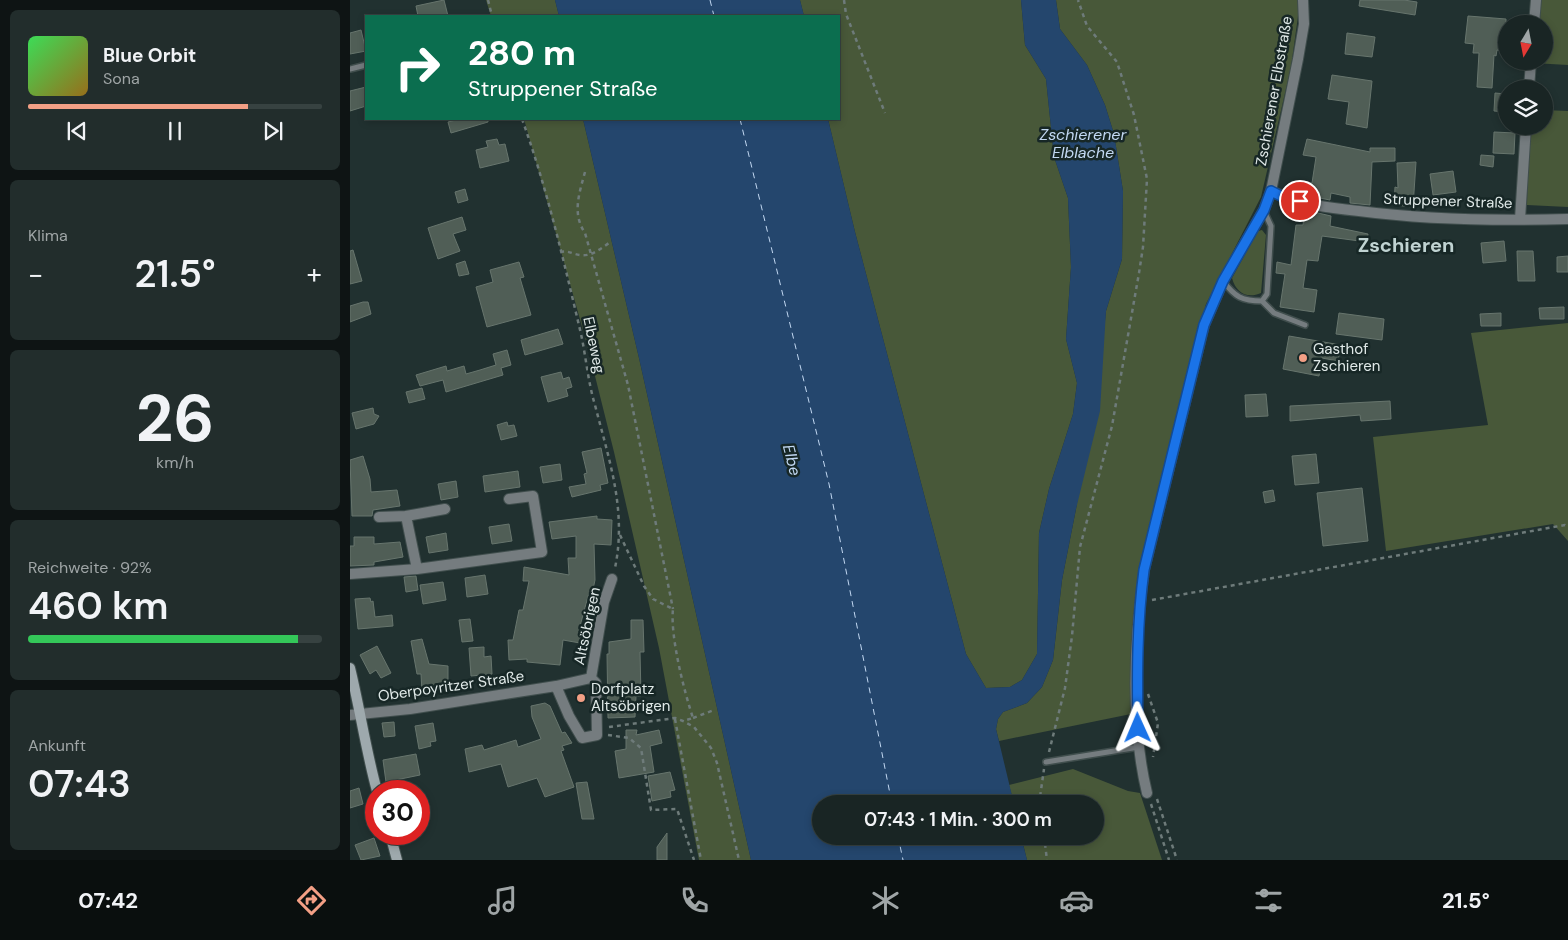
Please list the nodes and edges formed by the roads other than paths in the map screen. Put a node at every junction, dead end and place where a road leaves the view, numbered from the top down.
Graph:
1 (1536, 0) edge
2 (1305, 1) edge
3 (1535, 15) edge
4 (365, 65) edge
5 (350, 69) edge
6 (1525, 135) edge
7 (1271, 191) junction
8 (1264, 210) junction
9 (1520, 219) junction
10 (1568, 219) edge
11 (1223, 281) junction
12 (1262, 301) junction
13 (1305, 325) dead end
14 (509, 500) dead end
15 (445, 509) dead end
16 (406, 516) junction
17 (379, 517) dead end
18 (417, 569) junction
19 (350, 574) edge
20 (612, 579) road end
21 (350, 668) edge
22 (591, 678) junction
23 (556, 686) junction
24 (361, 713) junction
25 (350, 715) edge
26 (1139, 747) junction
27 (1046, 762) road end
28 (374, 780) edge
29 (1151, 793) road end
30 (393, 845) edge
31 (397, 860) edge

1 - 3 street
2 - 7 street, Zschierener Elbstraße
4 - 5 lane
6 - 9 street
7 - 8 street, Zschierener Elbstraße
7 - 9 street, Struppener Straße
8 - 11 street, Zschierener Elbstraße
8 - 12 lane
9 - 10 street, Struppener Straße
11 - 12 lane
11 - 26 street, Zschierener Elbstraße
12 - 13 lane
14 - 18 street
15 - 16 street
16 - 17 street
16 - 18 street
18 - 19 street
20 - 22 street, Altsöbrigen
21 - 24 street
22 - 23 street, Altsöbrigen
22 - 23 street, Altsöbrigen
23 - 24 street, Oberpoyritzer Straße
24 - 25 street, Oberpoyritzer Straße
24 - 28 street
26 - 27 lane
26 - 29 street, Zschierener Elbstraße
30 - 31 street

